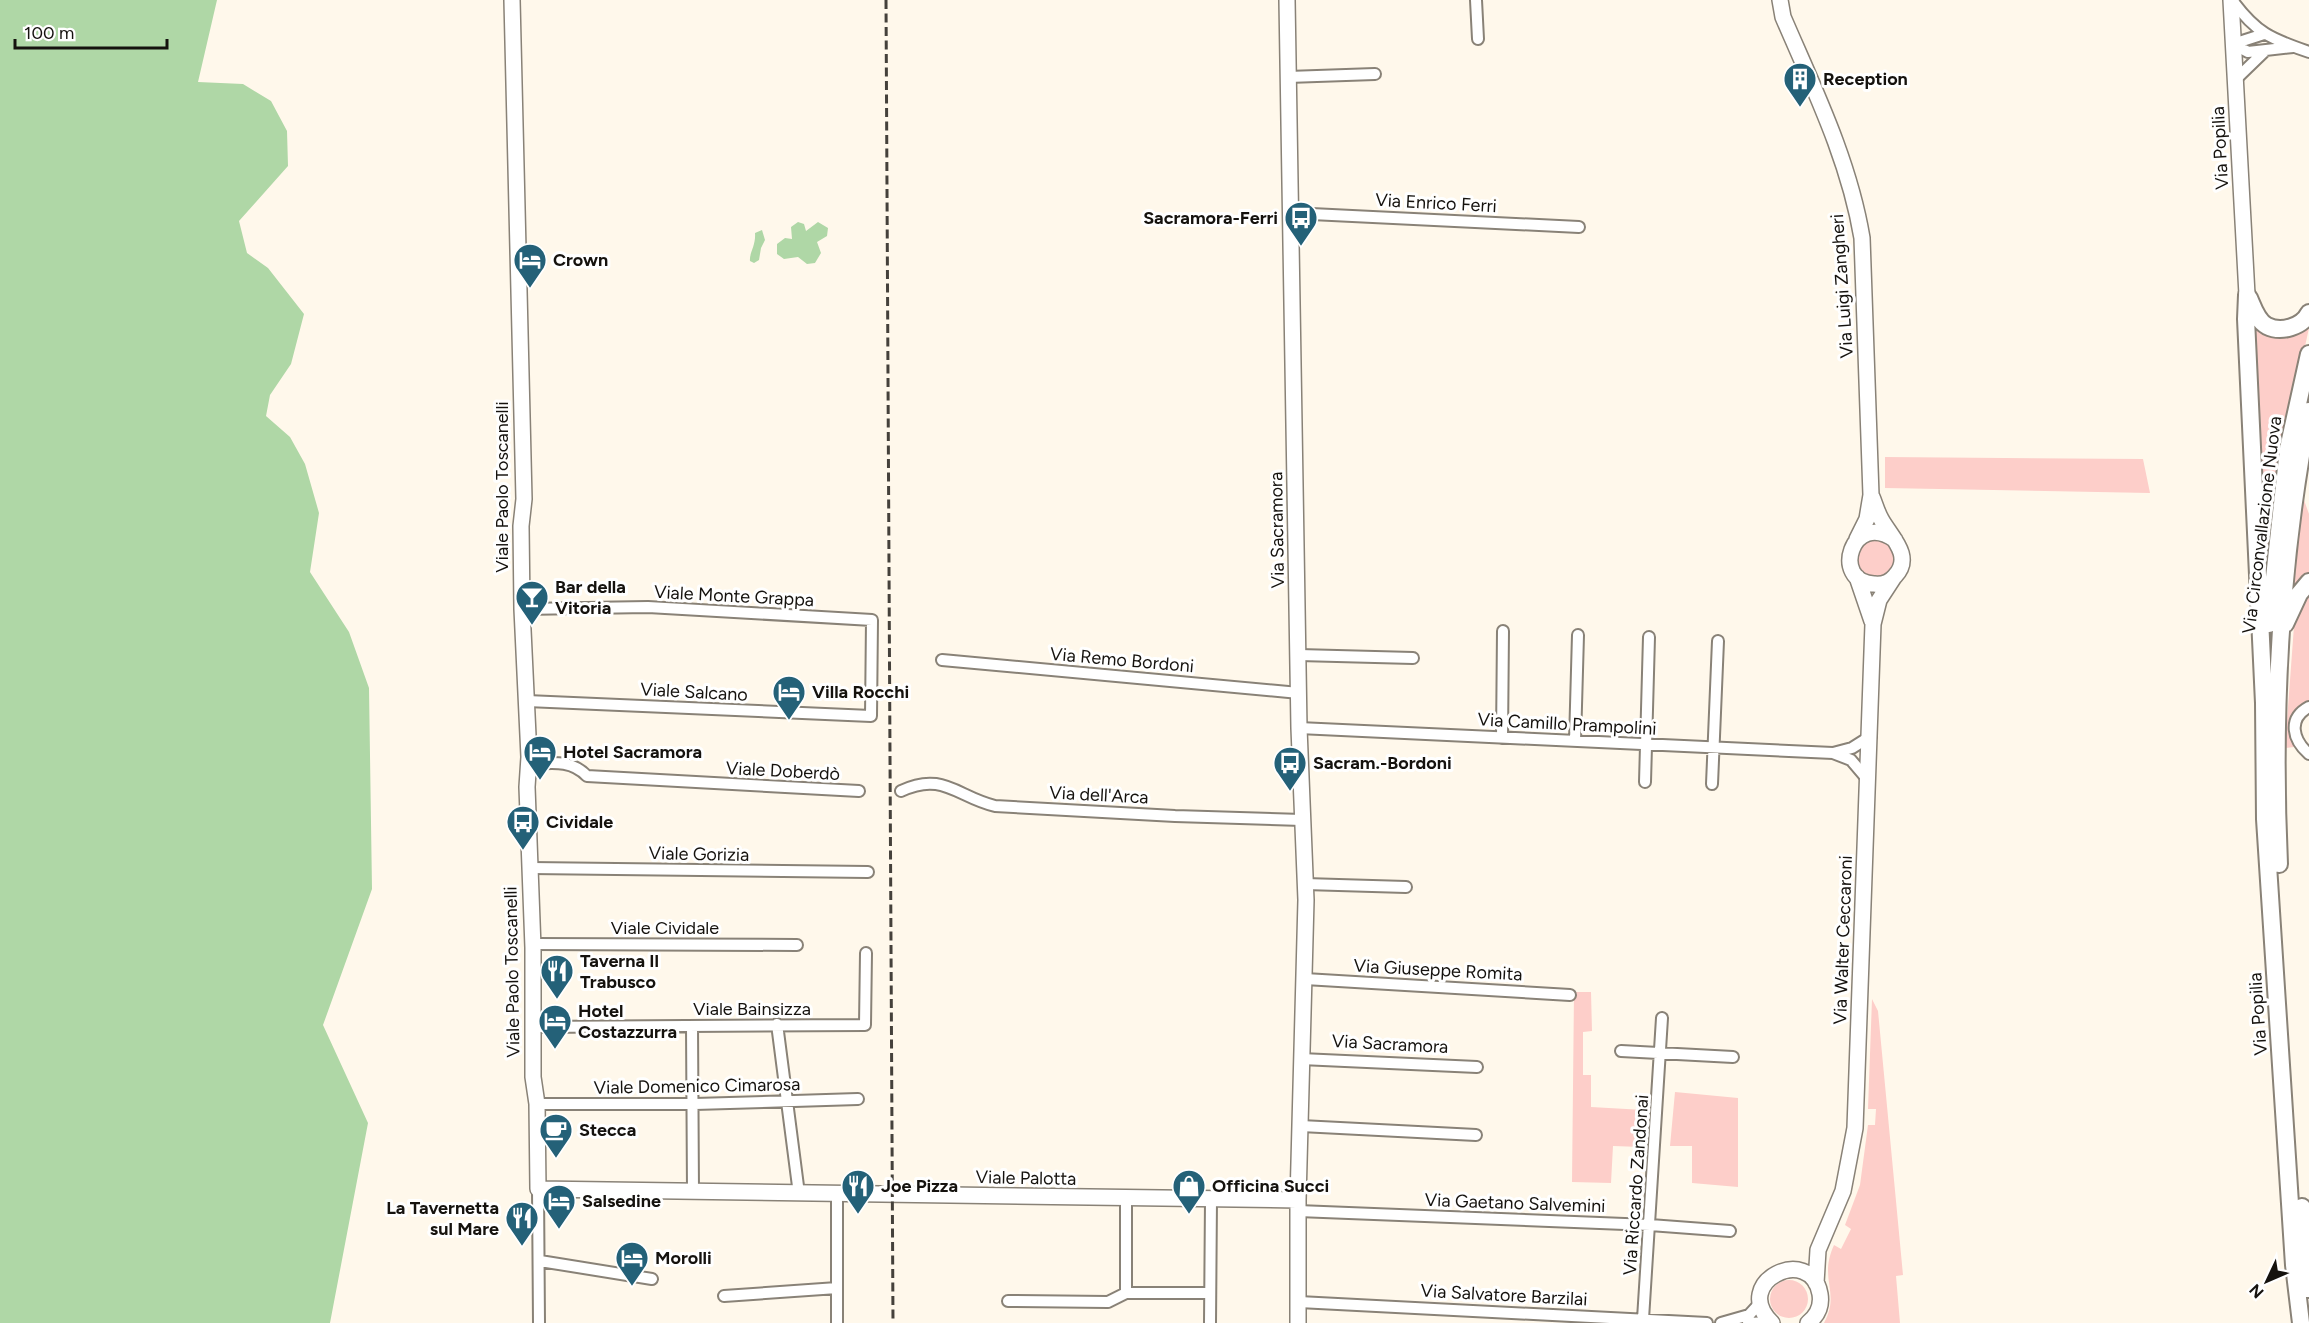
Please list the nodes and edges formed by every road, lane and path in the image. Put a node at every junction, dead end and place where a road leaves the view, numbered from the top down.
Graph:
1 (512, 0) edge
2 (1287, 0) edge
3 (1476, 0) edge
4 (1769, 0) edge
5 (1780, 0) edge
6 (2231, 0) edge
7 (1783, 17) junction
8 (2264, 34) junction
9 (1478, 39) dead end
10 (2233, 44) junction
11 (2293, 47) junction
12 (2266, 51) junction
13 (2309, 52) edge
14 (1375, 74) dead end
15 (1288, 77) junction
16 (2235, 80) junction
17 (1291, 213) junction
18 (1579, 227) dead end
19 (2247, 295) junction
20 (2309, 313) edge
21 (2309, 354) edge
22 (2309, 411) edge
23 (2309, 439) edge
24 (1871, 495) junction
25 (2309, 498) edge
26 (1857, 539) junction
27 (1895, 540) junction
28 (1857, 577) junction
29 (1894, 577) junction
30 (2309, 582) edge
31 (522, 609) junction
32 (872, 620) joint
33 (1873, 624) junction
34 (1503, 631) dead end
35 (1578, 635) dead end
36 (1648, 637) dead end
37 (2279, 639) junction
38 (1718, 641) dead end
39 (1299, 656) junction
40 (1413, 658) dead end
41 (942, 660) dead end
42 (1299, 693) junction
43 (527, 701) junction
44 (2270, 703) junction
45 (2309, 707) edge
46 (1299, 728) junction
47 (1870, 736) junction
48 (1502, 738) junction
49 (1575, 741) junction
50 (1646, 744) junction
51 (1714, 748) junction
52 (2306, 751) edge
53 (1833, 753) junction
54 (529, 764) junction
55 (1868, 780) junction
56 (1645, 782) dead end
57 (1712, 784) dead end
58 (859, 791) dead end
59 (901, 791) dead end
60 (1302, 820) junction
61 (531, 868) junction
62 (868, 872) dead end
63 (1305, 884) junction
64 (1406, 887) dead end
65 (533, 944) junction
66 (797, 945) dead end
67 (866, 953) dead end
68 (1305, 979) junction
69 (1570, 995) dead end
70 (1662, 1018) dead end
71 (777, 1024) junction
72 (692, 1026) junction
73 (532, 1028) junction
74 (1621, 1051) dead end
75 (1660, 1054) junction
76 (1733, 1057) dead end
77 (1302, 1059) junction
78 (1477, 1067) dead end
79 (858, 1099) dead end
80 (786, 1102) junction
81 (537, 1104) junction
82 (694, 1104) junction
83 (1301, 1128) junction
84 (1476, 1135) dead end
85 (1422, 1139) dead end
86 (538, 1190) junction
87 (693, 1192) junction
88 (799, 1194) junction
89 (837, 1195) junction
90 (1126, 1199) junction
91 (1211, 1200) junction
92 (1298, 1205) junction
93 (1650, 1225) junction
94 (1730, 1232) dead end
95 (1818, 1250) junction
96 (540, 1261) junction
97 (1790, 1269) junction
98 (652, 1280) dead end
99 (1816, 1283) junction
100 (837, 1288) junction
101 (1126, 1293) junction
102 (1210, 1293) junction
103 (724, 1296) dead end
104 (1008, 1301) dead end
105 (1299, 1302) junction
106 (1761, 1302) junction
107 (2309, 1309) edge
108 (1643, 1319) junction
109 (539, 1323) edge
110 (837, 1323) edge
111 (1210, 1323) edge
112 (1298, 1323) edge
113 (1707, 1323) edge
114 (1721, 1323) edge
115 (1748, 1323) edge
116 (1772, 1323) edge
117 (1808, 1323) edge
118 (2301, 1323) edge

1 - 31 street, Viale Paolo Toscanelli
2 - 15 street, Via Sacramora
3 - 9 street
4 - 7 street, Via Luigi Zangheri
5 - 7 street, Via Luigi Zangheri
6 - 8 street
6 - 10 street, Via Popilia
7 - 24 street, Via Luigi Zangheri
8 - 10 street
8 - 11 street
10 - 12 street
10 - 16 street, Via Popilia
11 - 12 street
11 - 13 street
12 - 16 street
14 - 15 street
15 - 17 street, Via Sacramora
16 - 19 street, Via Popilia
17 - 18 street, Via Enrico Ferri
17 - 39 street, Via Sacramora
19 - 20 main road
19 - 44 main road
21 - 44 main road, Via Circonvallazione Nuova
22 - 37 main road, Via Circonvallazione Nuova
23 - 25 main road
24 - 26 street, Via Luigi Zangheri
24 - 27 street, Via Luigi Zangheri
26 - 27 street
26 - 28 street, Via Walter Ceccaroni
27 - 29 street, Via Walter Ceccaroni
28 - 29 street
28 - 33 street, Via Walter Ceccaroni
29 - 33 street, Via Walter Ceccaroni
30 - 37 main road
31 - 32 street, Viale Monte Grappa
31 - 43 street, Viale Paolo Toscanelli
32 - 43 street, Viale Salcano
33 - 47 street, Via Walter Ceccaroni
34 - 48 street
35 - 49 street
36 - 50 street
37 - 44 main road, Via Circonvallazione Nuova
38 - 51 street
39 - 40 street
39 - 42 street, Via Sacramora
41 - 42 street, Via Remo Bordoni
42 - 46 street, Via Sacramora
43 - 54 street, Viale Paolo Toscanelli
44 - 107 main road, Via Popilia
44 - 118 main road, Via Popilia
45 - 52 street
46 - 48 street, Via Camillo Prampolini
46 - 60 street, Via Sacramora
47 - 53 street, Via Camillo Prampolini
47 - 55 street, Via Walter Ceccaroni
48 - 49 street, Via Camillo Prampolini
49 - 50 street, Via Camillo Prampolini
50 - 51 street, Via Camillo Prampolini
50 - 56 street
51 - 53 street, Via Camillo Prampolini
51 - 57 street
53 - 55 street, Via Camillo Prampolini
54 - 58 street, Viale Doberdò
54 - 61 street, Viale Paolo Toscanelli
55 - 95 street, Via Walter Ceccaroni
59 - 60 street, Via dell'Arca
60 - 63 street, Via Sacramora
61 - 62 street, Viale Gorizia
61 - 65 street, Viale Paolo Toscanelli
63 - 64 street
63 - 68 street, Via Sacramora
65 - 66 street, Viale Cividale
65 - 73 street, Viale Paolo Toscanelli
67 - 71 street, Viale Bainsizza
68 - 69 street, Via Giuseppe Romita
68 - 77 street, Via Sacramora
70 - 75 street, Via Riccardo Zandonai
71 - 72 street, Viale Bainsizza
71 - 80 street
72 - 73 street, Viale Bainsizza
72 - 82 street
73 - 81 street, Viale Paolo Toscanelli
74 - 75 street
75 - 76 street
75 - 93 street, Via Riccardo Zandonai
77 - 78 street, Via Sacramora
77 - 83 street, Via Sacramora
79 - 80 street, Viale Domenico Cimarosa
80 - 82 street, Viale Domenico Cimarosa
80 - 88 street
81 - 82 street, Viale Domenico Cimarosa
81 - 86 street, Viale Paolo Toscanelli
82 - 87 street
83 - 84 street
83 - 85 street
83 - 92 street, Via Sacramora
86 - 87 street, Viale Palotta
86 - 96 street
87 - 88 street, Viale Palotta
88 - 89 street, Viale Palotta
89 - 90 street, Viale Palotta
89 - 100 street
90 - 91 street, Viale Palotta
90 - 101 street
91 - 92 street, Viale Palotta
91 - 102 street
92 - 93 street, Via Gaetano Salvemini
92 - 105 street, Via Sacramora
93 - 94 street, Via Gaetano Salvemini
93 - 108 street, Via Riccardo Zandonai
95 - 97 street
95 - 99 street, Via Walter Ceccaroni
96 - 98 street
96 - 109 street
97 - 99 street
97 - 106 street
99 - 117 street, Via Walter Ceccaroni
100 - 103 street
100 - 110 street
101 - 102 street
101 - 104 street
102 - 111 street
105 - 108 street, Via Salvatore Barzilai
105 - 112 street, Via Sacramora
106 - 114 street
106 - 116 street
108 - 113 street, Via Salvatore Barzilai
115 - 116 street

